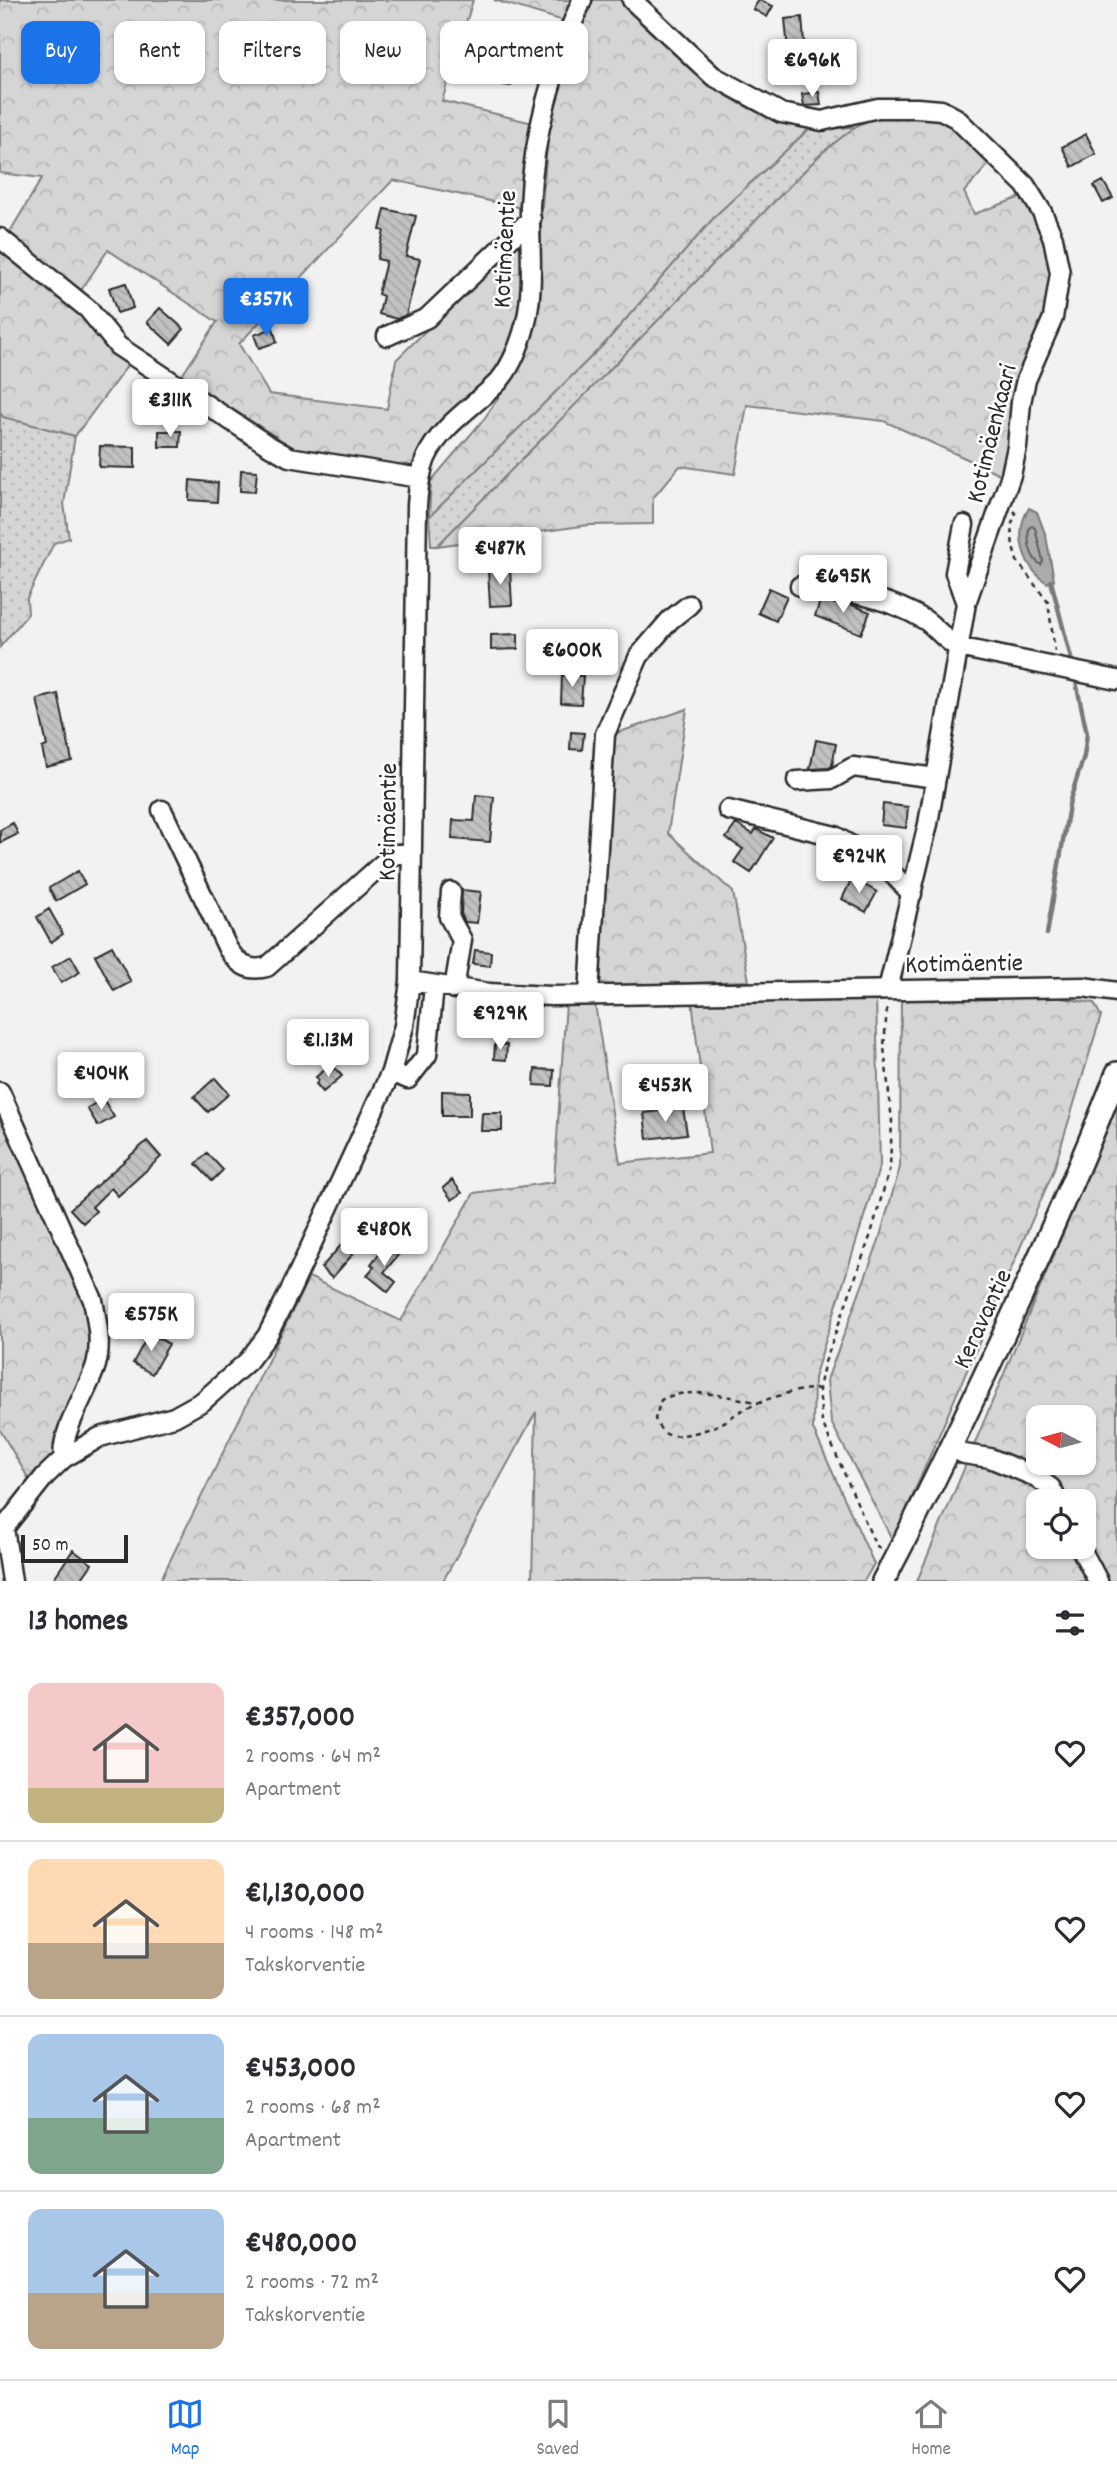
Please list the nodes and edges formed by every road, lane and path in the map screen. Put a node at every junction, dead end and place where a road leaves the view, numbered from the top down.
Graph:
1 (582, 0) edge
2 (632, 0) edge
3 (531, 219) junction
4 (0, 238) edge
5 (387, 336) dead end
6 (420, 478) junction
7 (1005, 494) junction
8 (964, 525) dead end
9 (800, 586) dead end
10 (966, 603) junction
11 (689, 605) dead end
12 (958, 647) junction
13 (1058, 669) junction
14 (1117, 680) edge
15 (936, 778) junction
16 (797, 781) dead end
17 (162, 810) dead end
18 (728, 810) dead end
19 (412, 853) junction
20 (451, 892) dead end
21 (912, 894) junction
22 (410, 981) junction
23 (434, 986) junction
24 (454, 989) junction
25 (888, 989) junction
26 (1117, 992) edge
27 (589, 994) junction
28 (391, 1072) junction
29 (1117, 1073) edge
30 (0, 1093) edge
31 (818, 1389) junction
32 (762, 1403) junction
33 (951, 1447) junction
34 (64, 1458) junction
35 (1052, 1489) edge
36 (2, 1530) edge
37 (1086, 1559) edge
38 (888, 1573) edge
39 (12, 1581) edge
40 (1098, 1581) edge

1 - 3 street, Kotimäentie
2 - 7 street, Kotimäenkaari
3 - 5 street
3 - 6 street, Kotimäentie
4 - 6 street
6 - 19 street, Kotimäentie
7 - 10 street, Kotimäenkaari
7 - 13 path
8 - 10 street
9 - 12 street
10 - 12 street, Kotimäenkaari
11 - 27 street
12 - 13 street
12 - 15 street, Kotimäenkaari
13 - 14 street
15 - 16 street
15 - 21 street, Kotimäenkaari
17 - 19 street
18 - 21 street
19 - 22 street, Kotimäentie
20 - 24 street
21 - 25 street, Kotimäenkaari
22 - 23 street, Kotimäentie
22 - 28 street
23 - 24 street, Kotimäentie
23 - 28 street
24 - 27 street, Kotimäentie
25 - 26 street, Kotimäentie
25 - 27 street, Kotimäentie
25 - 31 path
28 - 34 street
29 - 33 main road, Keravantie
30 - 34 street
31 - 32 path
31 - 38 path
32 - 32 path
33 - 35 street
33 - 38 main road, Keravantie
34 - 36 street
36 - 39 street
37 - 40 street

